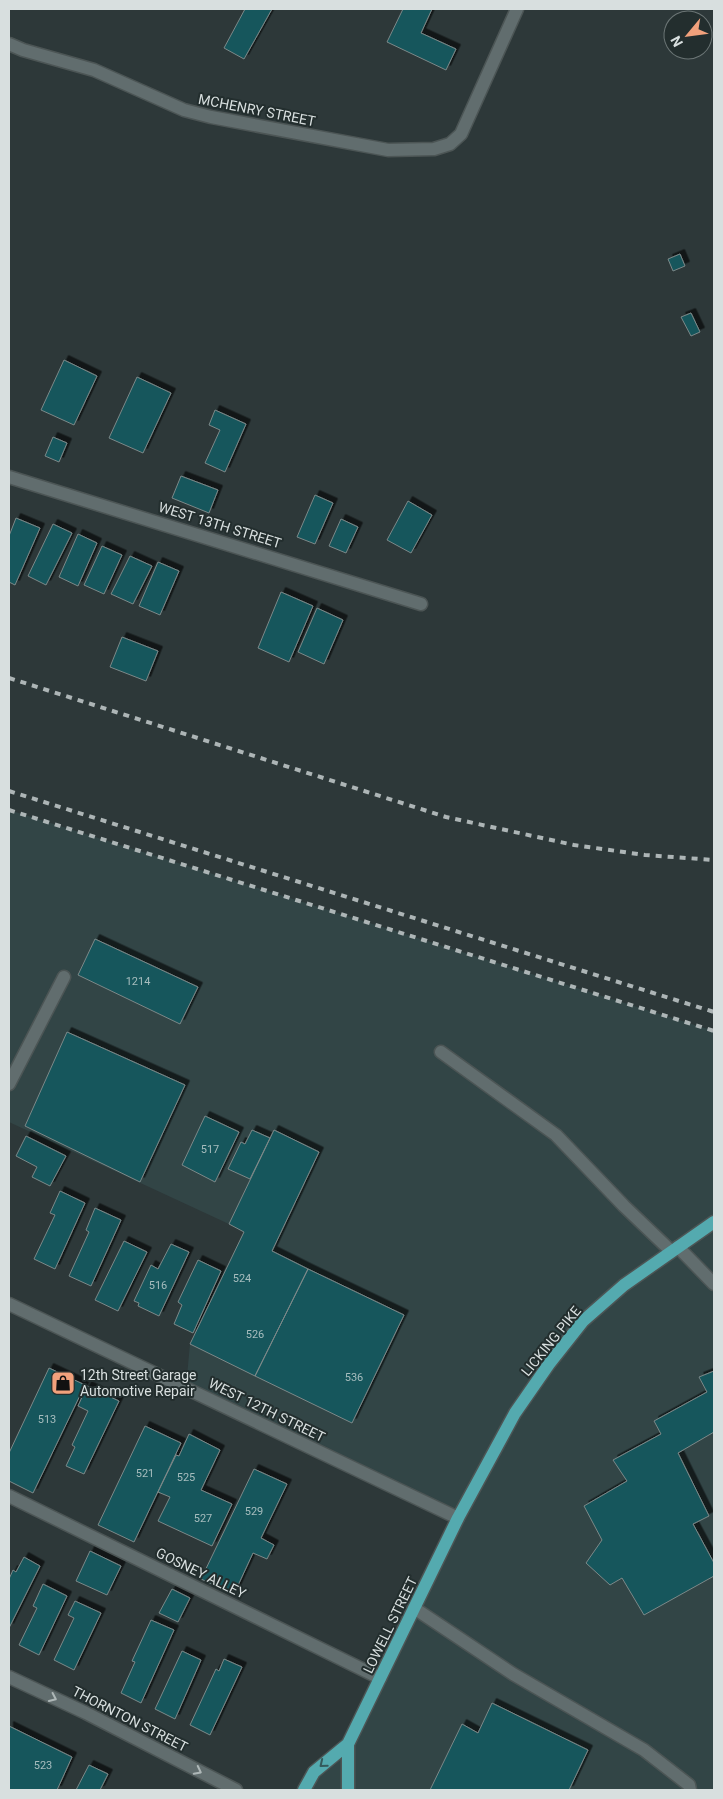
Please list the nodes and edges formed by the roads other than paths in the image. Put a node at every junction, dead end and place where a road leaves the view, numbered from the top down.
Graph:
1 (517, 9) edge
2 (9, 44) edge
3 (9, 476) edge
4 (421, 604) dead end
5 (64, 977) dead end
6 (441, 1052) dead end
7 (9, 1084) edge
8 (714, 1222) edge
9 (675, 1249) junction
10 (714, 1284) edge
11 (9, 1304) edge
12 (9, 1496) edge
13 (458, 1518) junction
14 (414, 1608) junction
15 (9, 1677) edge
16 (380, 1678) junction
17 (348, 1744) junction
18 (236, 1790) edge
19 (304, 1790) edge
20 (348, 1790) edge
21 (690, 1790) edge

1 - 2 street, MCHENRY STREET
3 - 4 street, WEST 13TH STREET
5 - 7 street
6 - 9 street
8 - 9 main road, LICKING PIKE
9 - 10 street
9 - 13 main road, LICKING PIKE
11 - 13 street, WEST 12TH STREET
12 - 16 street, GOSNEY ALLEY
13 - 14 main road, LOWELL STREET
14 - 16 main road, LOWELL STREET
14 - 21 street
15 -> 18 street, THORNTON STREET
16 - 17 main road, LOWELL STREET
17 -> 19 main road, LOWELL STREET
17 - 20 main road, LOWELL STREET

